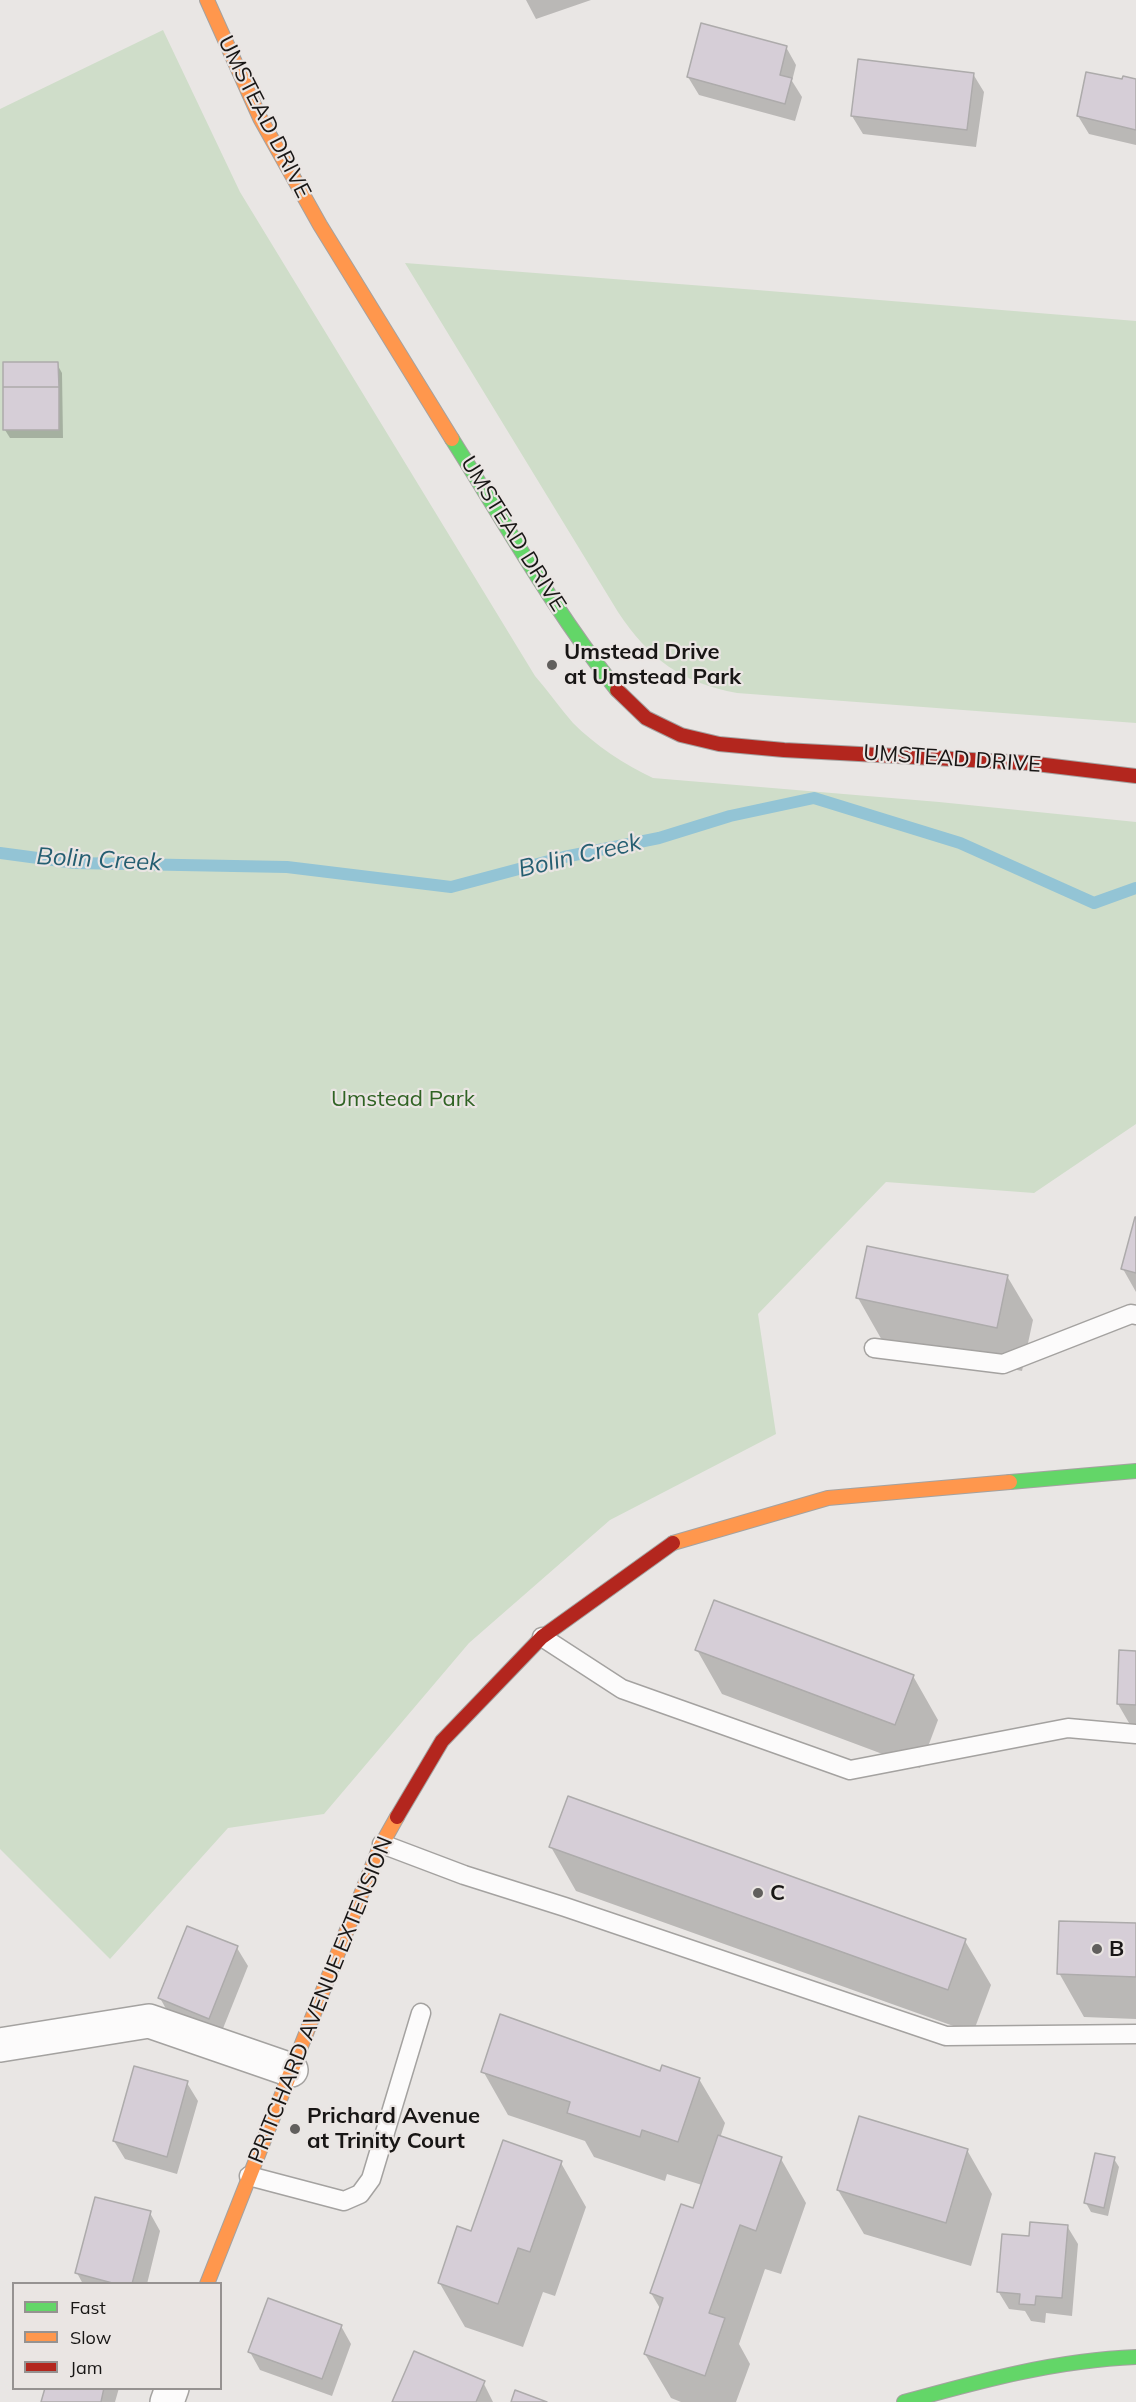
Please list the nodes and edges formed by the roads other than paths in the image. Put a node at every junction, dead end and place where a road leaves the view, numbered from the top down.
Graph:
1 (207, 0) edge
2 (1136, 776) edge
3 (1136, 1315) edge
4 (874, 1348) dead end
5 (1136, 1471) edge
6 (542, 1638) junction
7 (1136, 1734) edge
8 (382, 1844) junction
9 (421, 2013) dead end
10 (1136, 2034) edge
11 (0, 2044) edge
12 (291, 2070) junction
13 (249, 2176) junction
14 (207, 2282) edge
15 (1136, 2358) edge
16 (904, 2402) edge

1 - 2 street, UMSTEAD DRIVE
3 - 4 lane
5 - 6 street, PRITCHARD AVENUE EXTENSION
6 - 7 lane
6 - 8 street, PRITCHARD AVENUE EXTENSION
8 - 10 lane
8 - 12 street, PRITCHARD AVENUE EXTENSION
9 - 13 lane
11 - 12 street
12 - 13 street, PRITCHARD AVENUE EXTENSION
13 - 14 street, PRITCHARD AVENUE EXTENSION
15 - 16 street

